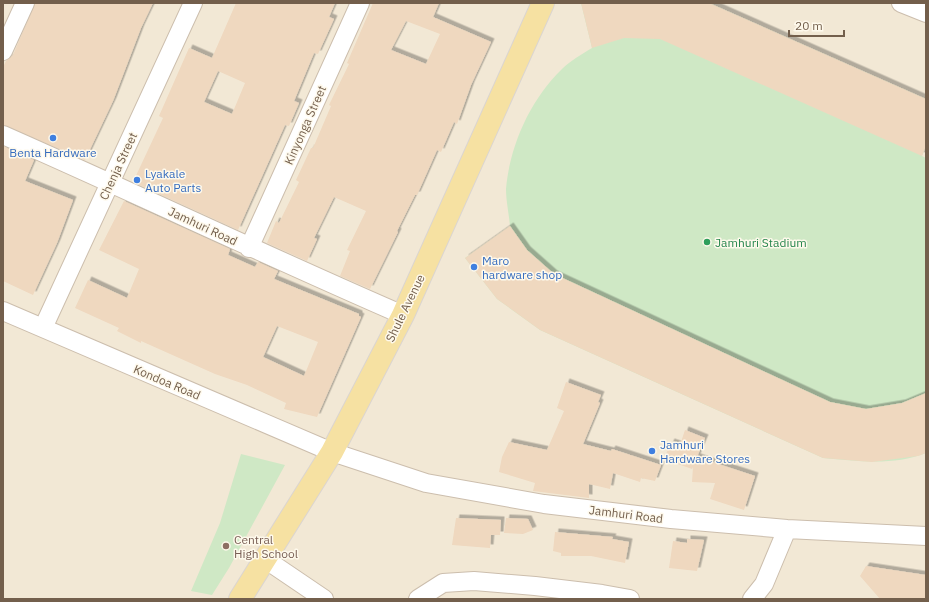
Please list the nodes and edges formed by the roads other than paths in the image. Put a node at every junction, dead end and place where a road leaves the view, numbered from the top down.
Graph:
1 (25, 3) edge
2 (193, 3) edge
3 (360, 3) edge
4 (543, 3) edge
5 (901, 3) edge
6 (926, 13) edge
7 (3, 51) edge
8 (3, 135) edge
9 (110, 182) junction
10 (249, 248) junction
11 (3, 311) edge
12 (403, 315) junction
13 (43, 328) junction
14 (332, 452) junction
15 (787, 529) junction
16 (926, 536) edge
17 (265, 559) junction
18 (240, 599) edge
19 (324, 599) edge
20 (418, 599) edge
21 (630, 599) edge
22 (752, 599) edge

1 - 7 street
2 - 9 street, Chenja Street
3 - 10 street, Kinyonga Street
4 - 12 main road, Shule Avenue
5 - 6 street
8 - 9 street, Jamhuri Road
9 - 10 street, Jamhuri Road
9 - 13 street, Chenja Street
10 - 12 street, Jamhuri Road
11 - 13 street, Kondoa Road
12 - 14 main road, Shule Avenue
13 - 14 street, Kondoa Road
14 - 15 street, Jamhuri Road
14 - 17 main road, Shule Avenue
15 - 16 street, Jamhuri Road
15 - 22 street
17 - 18 main road, Shule Avenue
17 - 19 street
20 - 21 street

